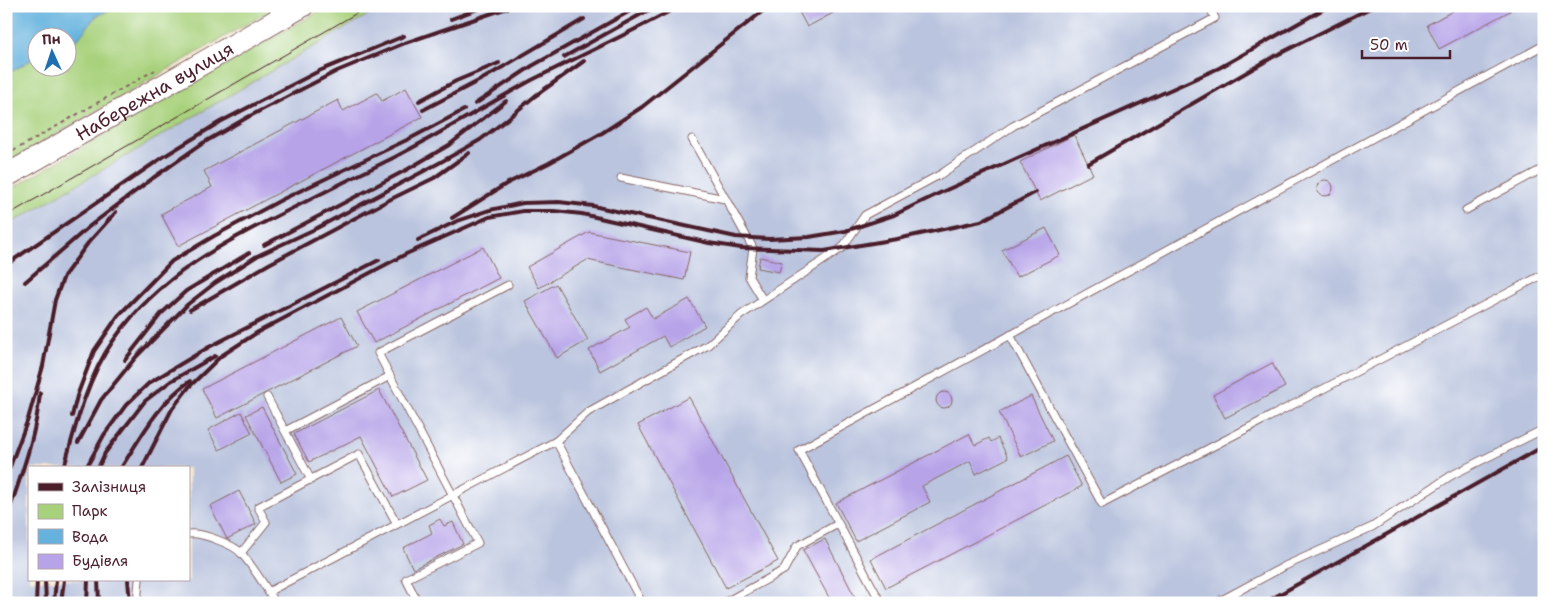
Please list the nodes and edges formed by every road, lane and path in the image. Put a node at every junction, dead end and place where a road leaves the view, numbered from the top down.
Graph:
1 (302, 6) edge
2 (1209, 6) edge
3 (1544, 45) edge
4 (160, 66) dead end
5 (692, 139) dead end
6 (6, 155) edge
7 (1544, 168) edge
8 (6, 176) edge
9 (621, 178) dead end
10 (725, 199) junction
11 (1466, 210) dead end
12 (1544, 274) edge
13 (508, 285) dead end
14 (763, 300) junction
15 (1010, 335) junction
16 (390, 376) junction
17 (267, 397) dead end
18 (1544, 429) edge
19 (285, 431) junction
20 (556, 440) junction
21 (311, 480) junction
22 (452, 495) junction
23 (396, 524) junction
24 (838, 524) junction
25 (190, 534) edge
26 (241, 552) junction
27 (139, 582) edge
28 (268, 592) junction
29 (137, 603) edge
30 (276, 603) edge
31 (418, 603) edge
32 (642, 603) edge
33 (724, 603) edge
34 (881, 603) edge
35 (1216, 603) edge

1 - 8 highway, Набережна вулиця
2 - 14 lane
3 - 15 lane
4 - 6 path
5 - 10 lane
7 - 11 lane
9 - 10 lane
10 - 14 lane
12 - 15 lane
13 - 16 lane
14 - 20 lane
15 - 24 lane
16 - 19 lane
16 - 22 lane
17 - 19 lane
18 - 35 lane
19 - 21 lane
20 - 22 lane
20 - 32 lane
21 - 23 lane
21 - 26 lane
22 - 23 lane
22 - 31 lane
23 - 28 lane
24 - 33 lane
24 - 34 lane
25 - 26 lane
26 - 28 lane
27 - 29 lane
28 - 30 lane

